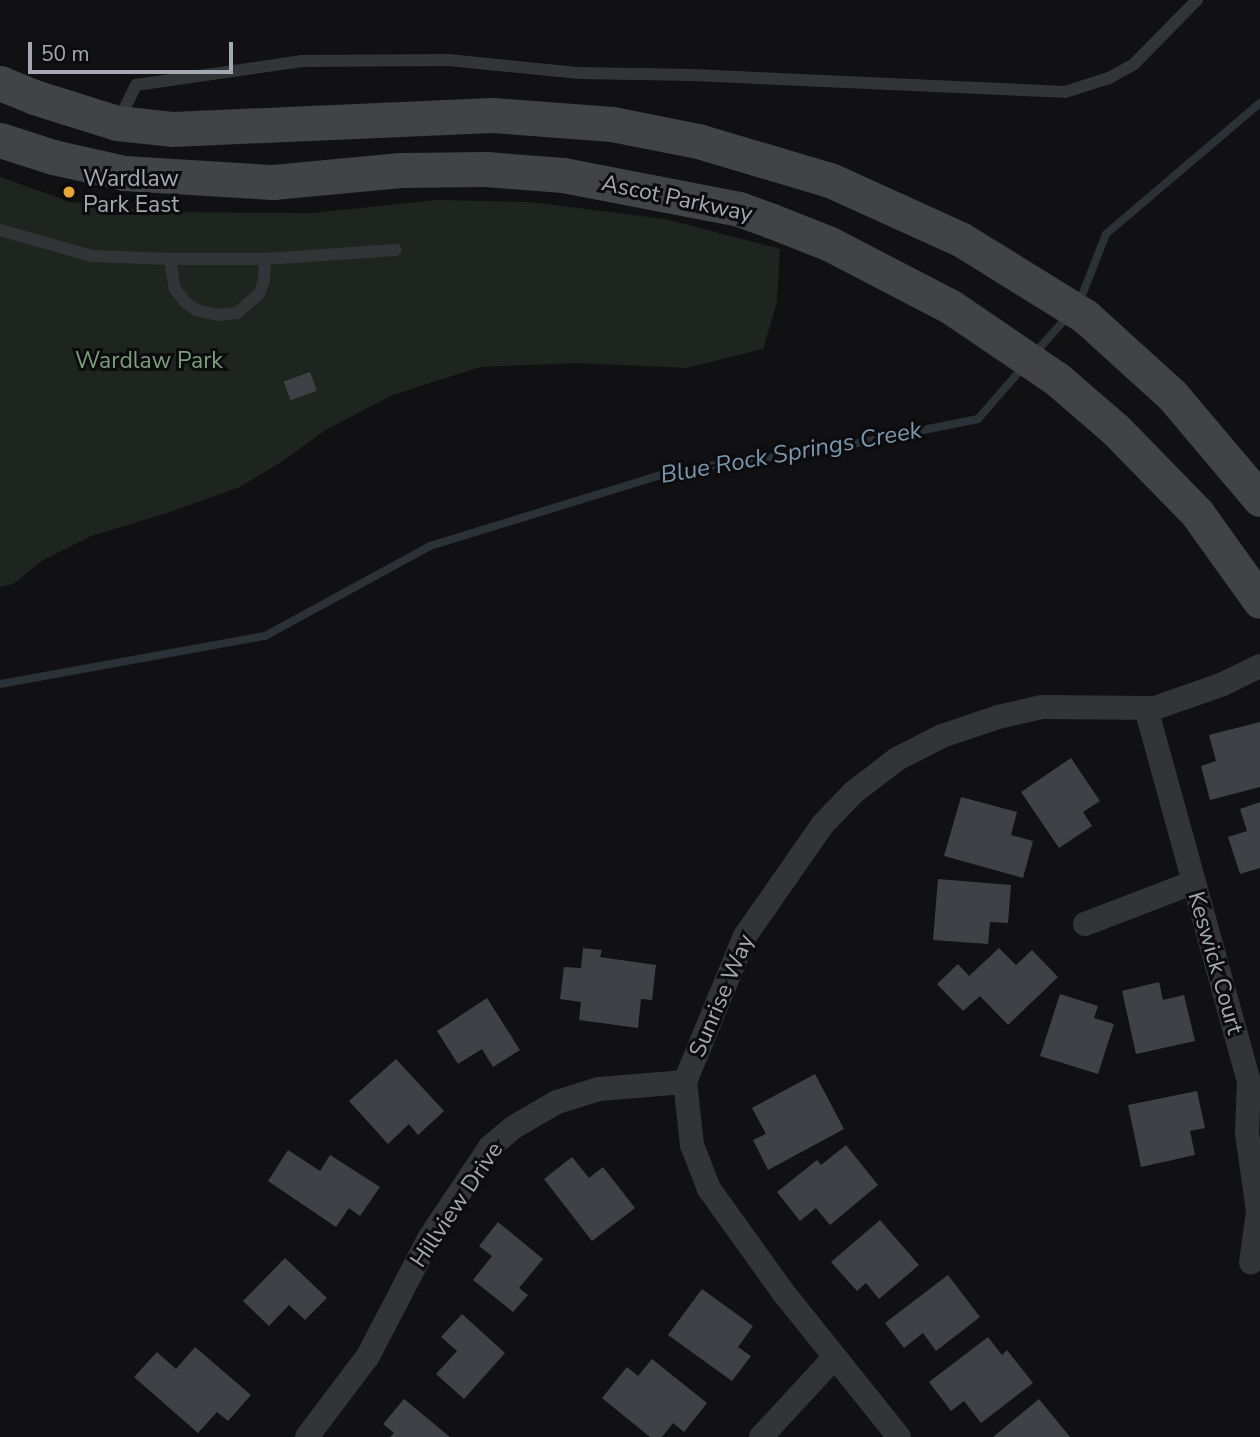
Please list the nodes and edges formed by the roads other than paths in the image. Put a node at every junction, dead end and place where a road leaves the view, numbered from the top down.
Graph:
1 (1197, 0) edge
2 (0, 83) edge
3 (117, 123) junction
4 (0, 139) edge
5 (0, 230) edge
6 (396, 250) dead end
7 (170, 259) junction
8 (265, 260) junction
9 (1260, 499) edge
10 (1260, 601) edge
11 (1260, 666) edge
12 (1146, 708) junction
13 (1192, 883) junction
14 (1085, 925) dead end
15 (685, 1082) junction
16 (1251, 1263) dead end
17 (834, 1358) junction
18 (307, 1437) edge
19 (761, 1437) edge
20 (899, 1437) edge

1 - 3 lane
2 - 3 main road
3 - 9 main road
4 - 10 main road, Ascot Parkway
5 - 7 lane
6 - 8 lane
7 - 8 lane
7 - 8 lane
11 - 12 street, Sunrise Way
12 - 13 street, Keswick Court
12 - 15 street, Sunrise Way
13 - 14 street
13 - 16 street, Keswick Court
15 - 17 street, Sunrise Way
15 - 18 street, Hillview Drive
17 - 19 street
17 - 20 street, Sunrise Way

